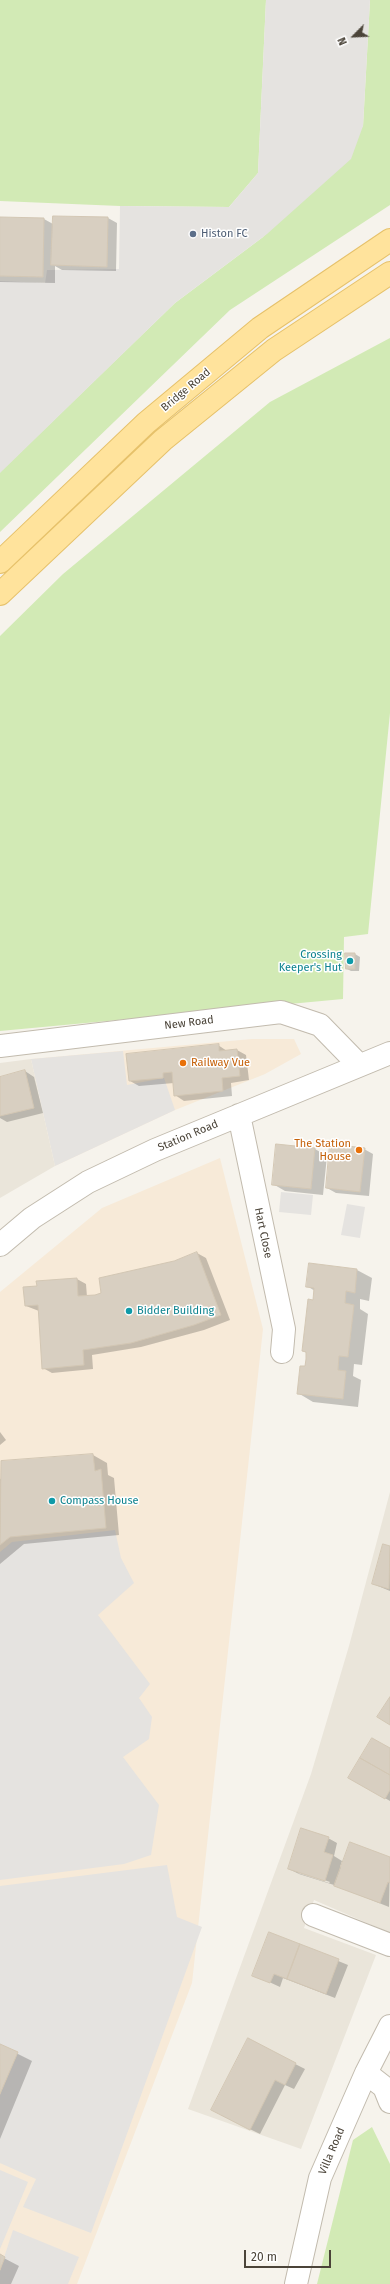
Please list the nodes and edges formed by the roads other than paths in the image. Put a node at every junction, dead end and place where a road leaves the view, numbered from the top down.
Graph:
1 (388, 241) edge
2 (390, 273) edge
3 (0, 562) edge
4 (0, 594) edge
5 (0, 1046) edge
6 (390, 1053) edge
7 (359, 1066) junction
8 (239, 1115) junction
9 (0, 1245) edge
10 (282, 1352) dead end
11 (313, 1915) dead end
12 (390, 1944) edge
13 (390, 2026) edge
14 (366, 2073) junction
15 (390, 2102) edge
16 (296, 2284) edge

1 - 3 main road, Bridge Road
2 - 4 main road
5 - 7 street, New Road
6 - 7 street, Station Road
7 - 8 street, Station Road
8 - 9 street, Station Road
8 - 10 street, Hart Close
11 - 12 street
13 - 14 street, Villa Road
14 - 15 street
14 - 16 street, Villa Road

